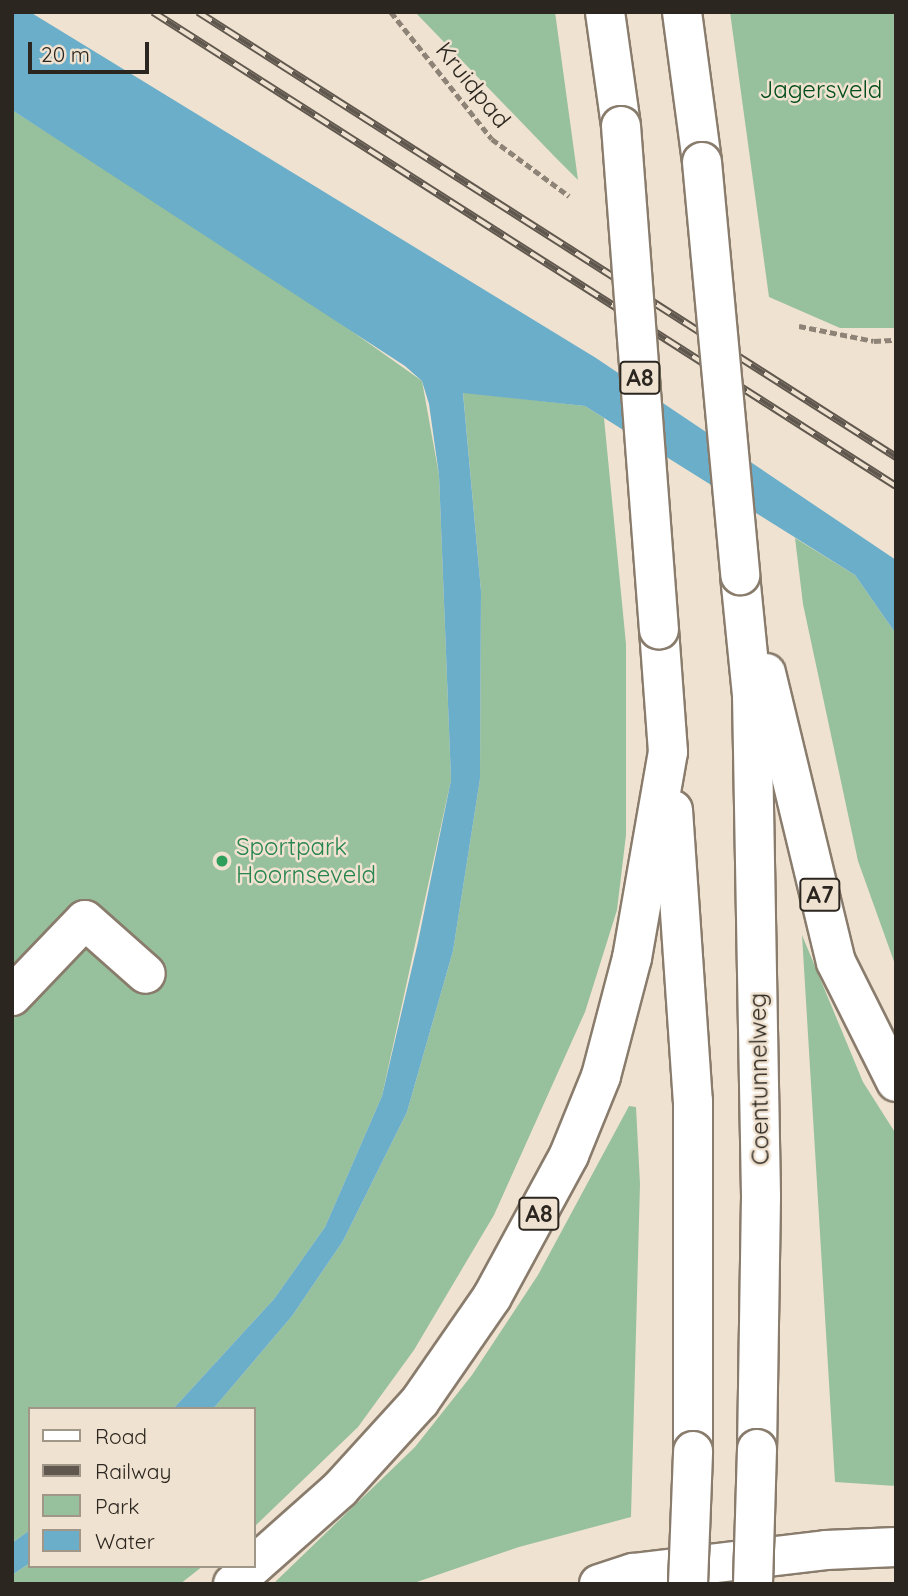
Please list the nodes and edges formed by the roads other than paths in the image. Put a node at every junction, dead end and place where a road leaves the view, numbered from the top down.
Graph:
1 (605, 12) edge
2 (682, 12) edge
3 (762, 697) junction
4 (668, 752) junction
5 (146, 974) dead end
6 (12, 996) edge
7 (896, 1083) edge
8 (896, 1547) edge
9 (256, 1564) edge
10 (251, 1568) edge
11 (233, 1584) edge
12 (598, 1584) edge
13 (688, 1584) edge
14 (753, 1584) edge

1 - 4 main road, A8, bridge
2 - 3 main road, bridge
3 - 7 main road, A7
3 - 14 main road, Coentunnelweg, bridge
4 - 9 main road, A8
4 - 13 main road, A8, bridge
5 - 6 main road
8 - 12 main road
10 - 11 main road, A8

